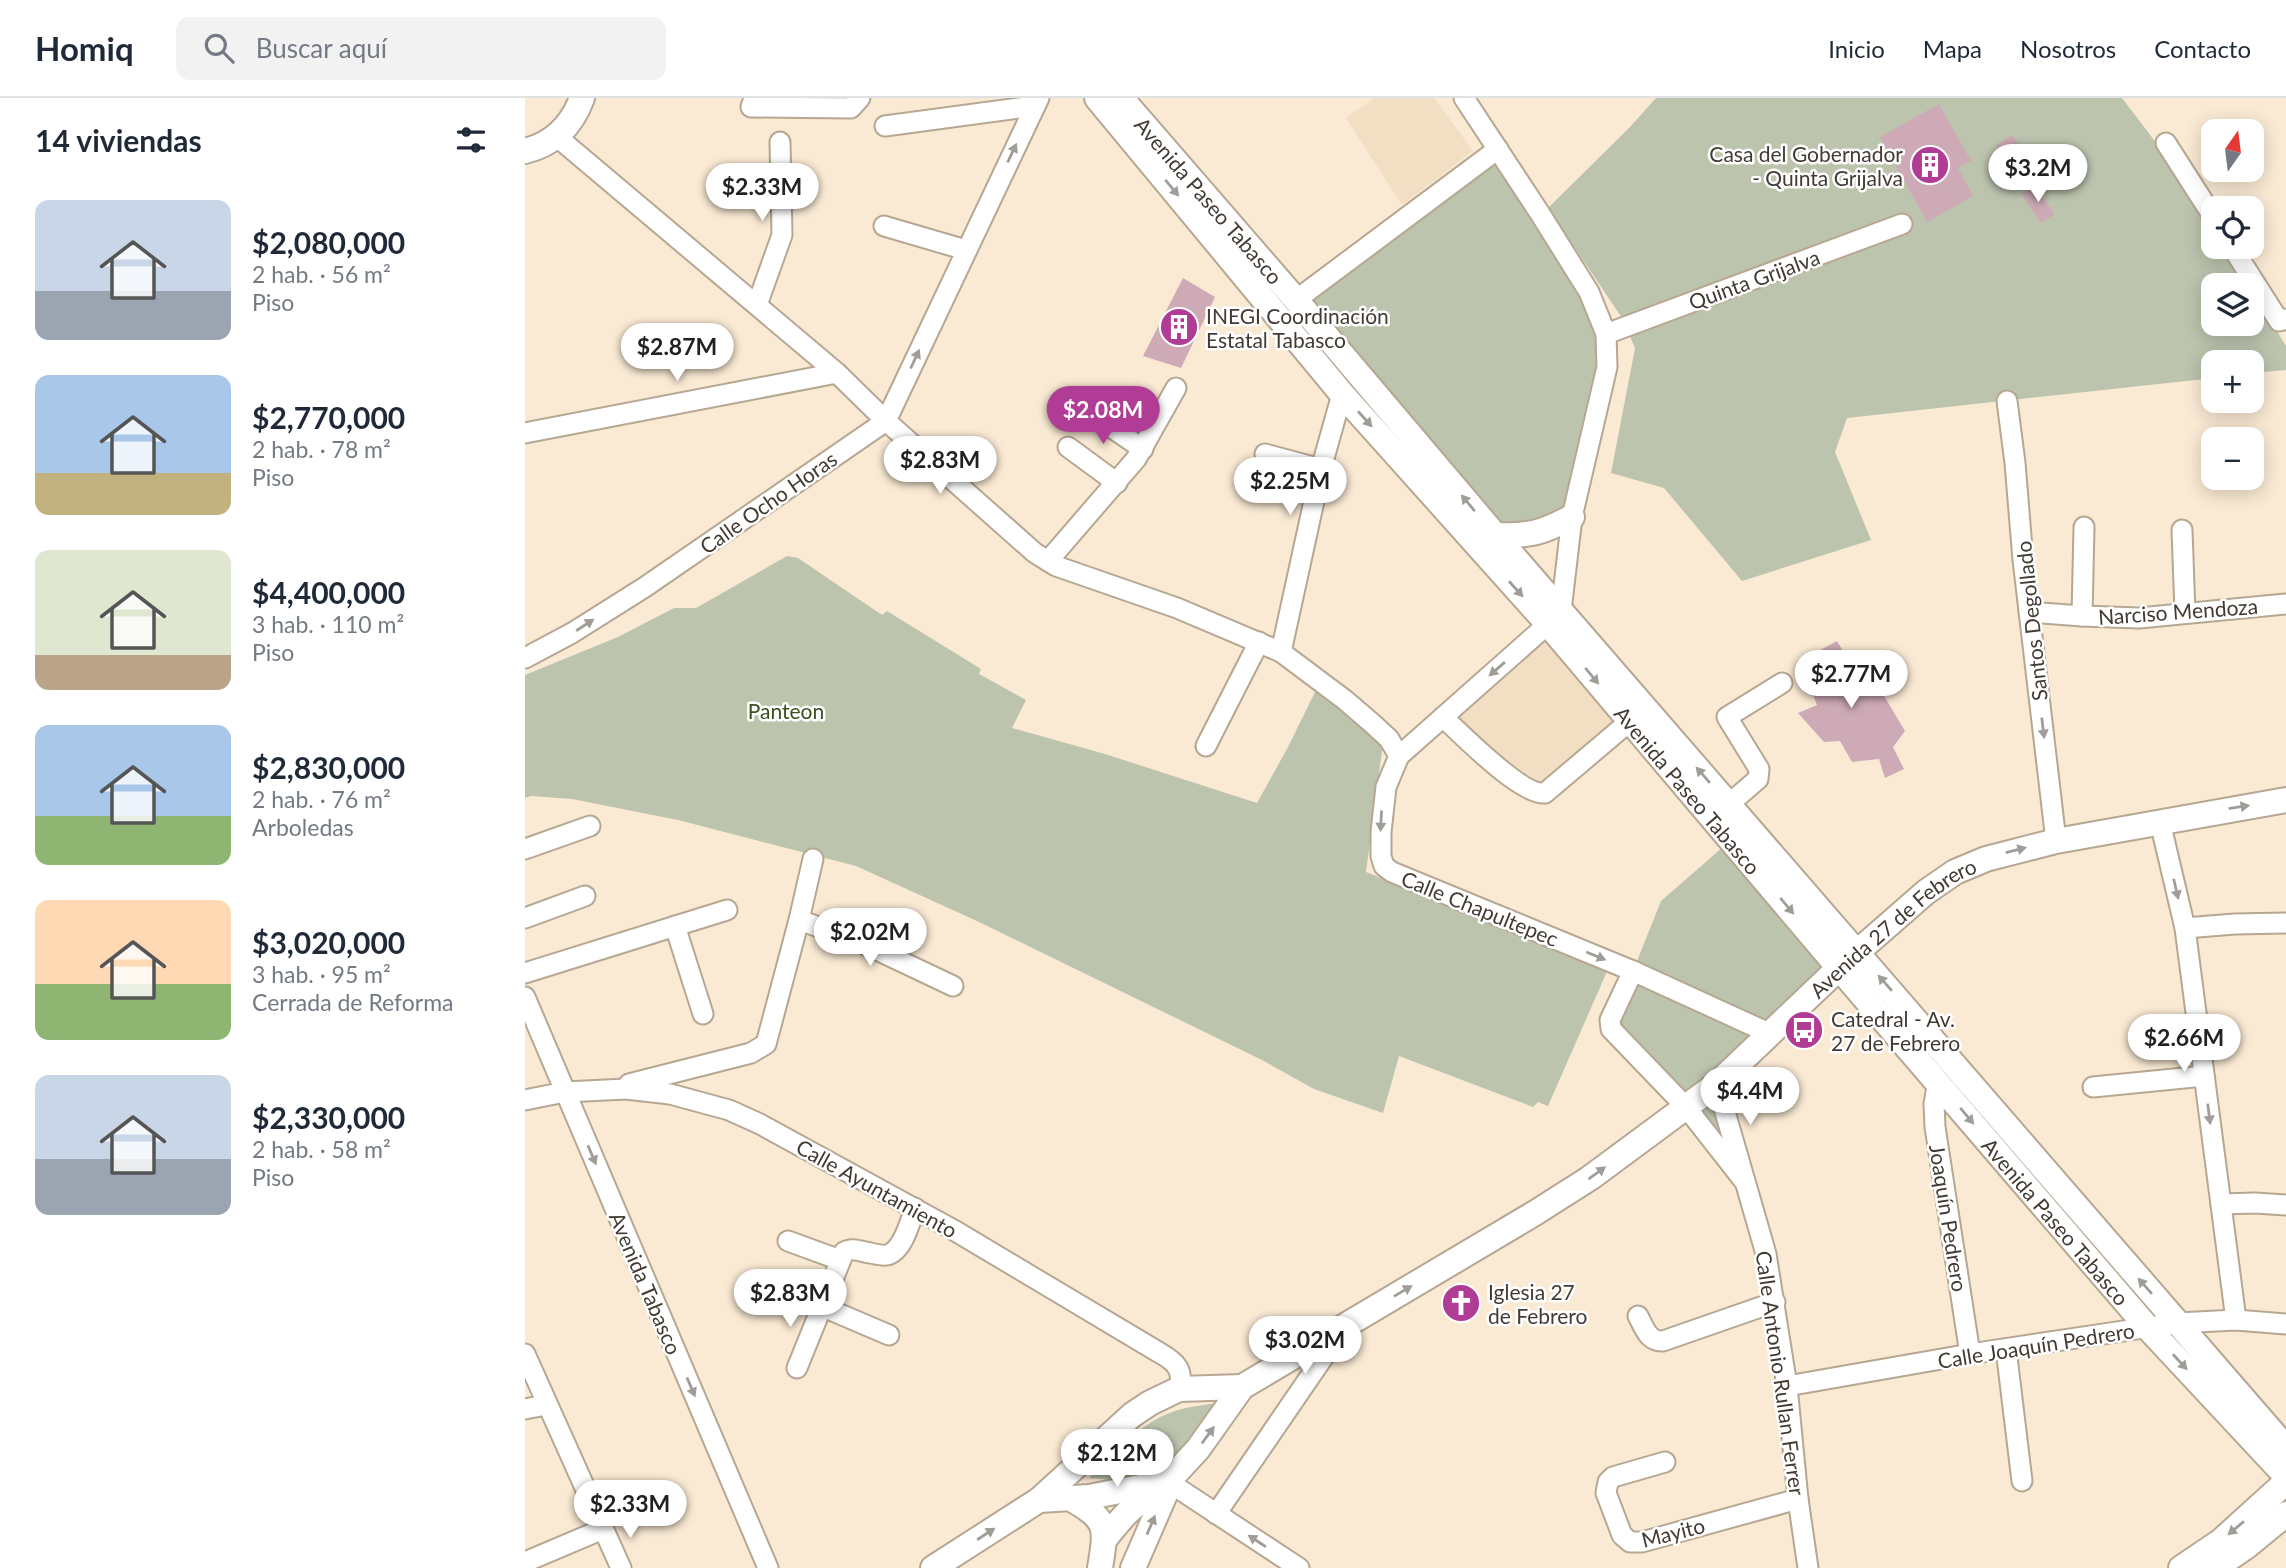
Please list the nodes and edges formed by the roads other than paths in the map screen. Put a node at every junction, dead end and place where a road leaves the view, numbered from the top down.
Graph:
1 (582, 98) edge
2 (754, 98) edge
3 (1097, 98) edge
4 (1121, 98) edge
5 (1464, 98) edge
6 (850, 101) edge
7 (1036, 102) edge
8 (884, 126) dead end
9 (556, 136) junction
10 (779, 142) dead end
11 (2167, 143) dead end
12 (1498, 149) junction
13 (525, 150) edge
14 (2201, 197) edge
15 (1902, 224) dead end
16 (884, 226) dead end
17 (966, 250) junction
18 (2240, 259) edge
19 (1296, 300) junction
20 (757, 305) junction
21 (2286, 320) edge
22 (1606, 334) junction
23 (837, 373) junction
24 (1176, 388) dead end
25 (1342, 394) junction
26 (2007, 401) dead end
27 (1084, 409) dead end
28 (886, 421) junction
29 (525, 433) edge
30 (1068, 447) dead end
31 (1143, 449) junction
32 (1265, 454) dead end
33 (1321, 469) junction
34 (1117, 483) junction
35 (1572, 517) junction
36 (2084, 527) dead end
37 (2182, 530) dead end
38 (1495, 535) junction
39 (1048, 561) junction
40 (2286, 604) edge
41 (2029, 612) junction
42 (2185, 613) junction
43 (2082, 616) junction
44 (1554, 617) junction
45 (1259, 642) junction
46 (1281, 652) junction
47 (525, 658) edge
48 (1782, 683) dead end
49 (1443, 718) junction
50 (1630, 721) junction
51 (1206, 746) dead end
52 (1399, 756) junction
53 (2286, 800) edge
54 (1729, 804) junction
55 (2160, 822) junction
56 (590, 825) dead end
57 (2056, 841) junction
58 (525, 849) edge
59 (813, 859) dead end
60 (585, 895) dead end
61 (727, 910) dead end
62 (525, 918) edge
63 (799, 920) junction
64 (2286, 923) edge
65 (675, 926) junction
66 (2185, 928) junction
67 (1857, 952) junction
68 (1839, 968) junction
69 (1633, 971) junction
70 (525, 973) edge
71 (953, 986) dead end
72 (525, 997) edge
73 (703, 1014) dead end
74 (1771, 1034) junction
75 (2204, 1076) junction
76 (1938, 1081) junction
77 (1717, 1084) junction
78 (2094, 1087) dead end
79 (611, 1089) junction
80 (565, 1092) junction
81 (525, 1100) edge
82 (1686, 1107) junction
83 (1744, 1181) junction
84 (2221, 1204) junction
85 (2286, 1205) edge
86 (915, 1208) junction
87 (787, 1241) dead end
88 (840, 1260) junction
89 (1775, 1301) junction
90 (821, 1306) junction
91 (1638, 1316) dead end
92 (2236, 1320) junction
93 (2177, 1322) junction
94 (2286, 1324) edge
95 (1345, 1326) junction
96 (2148, 1328) junction
97 (889, 1335) dead end
98 (2006, 1349) junction
99 (525, 1354) edge
100 (1970, 1354) junction
101 (797, 1368) dead end
102 (1787, 1386) junction
103 (1243, 1387) junction
104 (1179, 1389) junction
105 (546, 1405) junction
106 (525, 1409) edge
107 (2286, 1448) edge
108 (1665, 1462) dead end
109 (2286, 1476) edge
110 (1171, 1479) junction
111 (2022, 1481) dead end
112 (2286, 1482) edge
113 (1070, 1498) junction
114 (1798, 1499) junction
115 (1039, 1500) junction
116 (1216, 1514) junction
117 (2286, 1514) edge
118 (603, 1529) junction
119 (1104, 1541) junction
120 (525, 1562) edge
121 (621, 1568) edge
122 (768, 1568) edge
123 (933, 1568) edge
124 (1100, 1568) edge
125 (1133, 1568) edge
126 (1299, 1568) edge
127 (1808, 1568) edge
128 (2181, 1568) edge
129 (2215, 1568) edge

1 - 9 main road
2 - 6 street
3 -> 25 main road, Avenida Paseo Tabasco
4 - 19 main road, Avenida Paseo Tabasco
5 - 12 street
7 - 8 street
17 -> 7 street
9 - 13 main road
9 - 20 street
10 - 20 street
11 - 14 street
12 - 19 street
12 - 22 street
15 - 22 street, Quinta Grijalva
16 - 17 street
28 -> 17 street
18 - 21 street
38 -> 19 main road, Avenida Paseo Tabasco
20 - 23 street
22 - 35 street
23 - 28 street
23 - 29 street
24 - 31 street
25 - 33 street
25 -> 44 main road, Avenida Paseo Tabasco
26 - 41 street, Santos Degollado
27 - 31 street
28 - 39 street
47 -> 28 street, Calle Ocho Horas
30 - 34 street
31 - 34 street
32 - 33 street
33 - 46 street
34 - 39 street
35 - 38 main road
35 - 44 street
36 - 43 street
37 - 42 street
38 - 44 main road, Avenida Paseo Tabasco
39 - 45 street
40 - 42 street, Narciso Mendoza
41 - 43 street, Narciso Mendoza
41 -> 57 street, Santos Degollado
42 - 43 street, Narciso Mendoza
44 -> 49 street, Calle Chapultepec
44 -> 50 main road, Avenida Paseo Tabasco
54 -> 44 main road, Avenida Paseo Tabasco
45 - 46 street
45 - 51 street
46 - 52 street
48 - 54 street
49 - 50 street
49 - 52 street, Calle Chapultepec
50 -> 68 main road, Avenida Paseo Tabasco
52 -> 69 street, Calle Chapultepec
55 -> 53 main road, Avenida 27 de Febrero
54 - 67 main road, Avenida Paseo Tabasco
55 - 57 main road, Avenida 27 de Febrero
55 -> 66 street
56 - 58 street
67 -> 57 main road, Avenida 27 de Febrero
59 - 63 street
60 - 62 street
61 - 65 street
63 - 71 street
63 - 79 street
64 - 66 street
65 - 70 street
65 - 73 street
66 - 75 street
67 - 68 main road, Avenida 27 de Febrero
93 -> 67 main road, Avenida Paseo Tabasco
68 - 74 main road, Avenida 27 de Febrero
68 - 76 main road, Avenida Paseo Tabasco
69 - 74 street, Calle Chapultepec
69 - 82 street
72 - 80 street, Avenida Tabasco
74 - 77 main road, Avenida 27 de Febrero
75 - 78 street
75 -> 84 street
76 -> 96 main road, Avenida Paseo Tabasco
76 - 100 street, Joaquín Pedrero
77 - 82 main road, Avenida 27 de Febrero
77 - 83 street, Calle Antonio Rullan Ferrer
79 - 80 street, Calle Ayuntamiento
79 - 86 street, Calle Ayuntamiento
80 - 81 street, Calle Ayuntamiento
80 -> 122 street, Avenida Tabasco
82 - 83 street, Calle Antonio Rullan Ferrer
95 -> 82 main road, Avenida 27 de Febrero
83 - 89 street, Calle Antonio Rullan Ferrer
84 - 85 street
84 - 92 street
86 - 88 street
86 - 104 street, Calle Ayuntamiento
87 - 88 street
88 - 90 street
89 - 91 street
89 - 102 street, Calle Antonio Rullan Ferrer
90 - 97 street
90 - 101 street
92 - 93 street, Calle Joaquín Pedrero
92 - 94 street, Calle Joaquín Pedrero
93 - 96 street, Calle Joaquín Pedrero
93 - 107 main road, Avenida Paseo Tabasco
95 - 103 main road, Avenida 27 de Febrero
95 - 116 street
96 - 98 street, Calle Joaquín Pedrero
96 -> 109 main road, Avenida Paseo Tabasco
98 - 100 street, Calle Joaquín Pedrero
98 - 111 street
99 - 105 street
100 - 102 street, Calle Joaquín Pedrero
102 - 114 street, Calle Antonio Rullan Ferrer
103 - 104 main road, Avenida 27 de Febrero
110 -> 103 main road, Avenida 27 de Febrero
104 - 115 main road, Avenida 27 de Febrero
105 - 106 street
105 - 118 street
108 - 114 street, Mayito
110 - 113 main road, Avenida 27 de Febrero
110 - 116 street
110 - 119 main road
125 -> 110 main road
112 -> 128 main road
113 - 115 main road, Avenida 27 de Febrero
113 - 119 main road
114 - 127 street, Calle Antonio Rullan Ferrer
123 -> 115 main road, Avenida 27 de Febrero
126 -> 116 street
117 - 129 main road
118 - 120 street
118 - 121 street
119 - 124 main road

